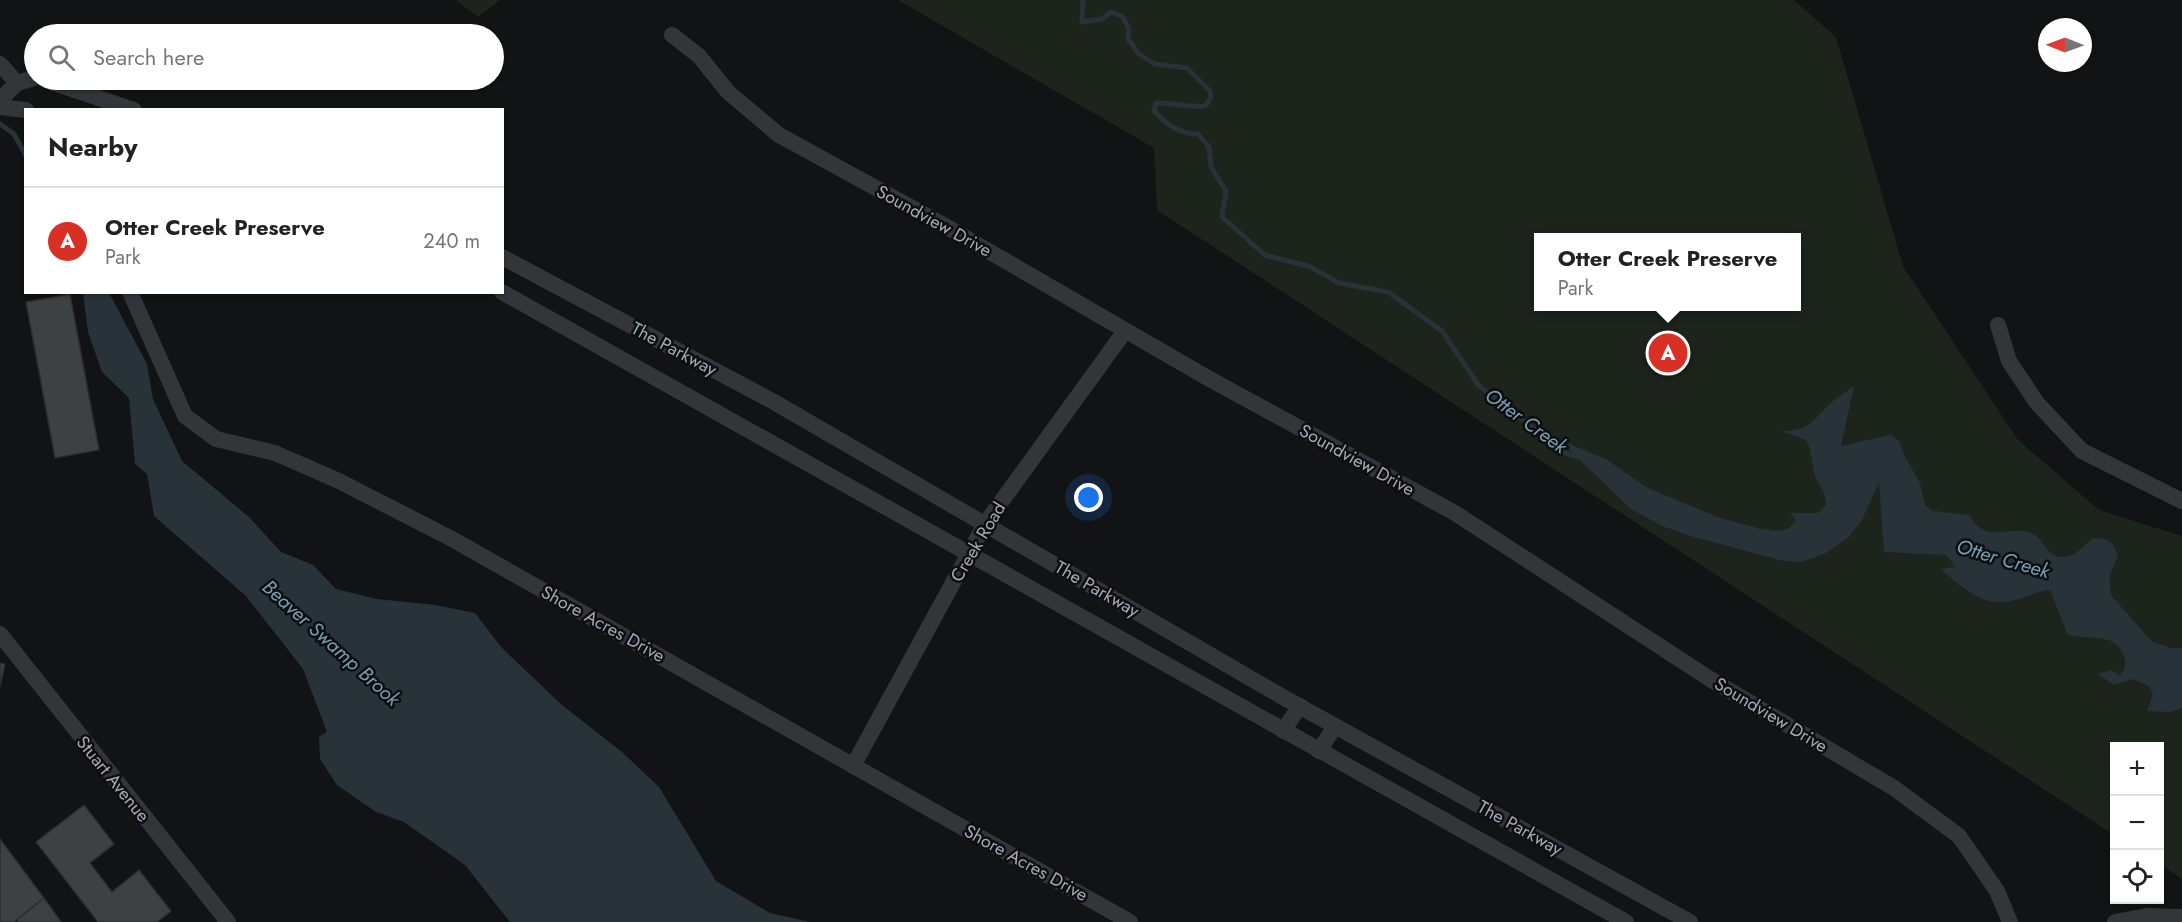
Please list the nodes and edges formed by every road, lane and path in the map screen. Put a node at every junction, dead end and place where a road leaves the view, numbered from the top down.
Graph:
1 (672, 35) dead end
2 (0, 64) edge
3 (24, 81) edge
4 (17, 83) junction
5 (75, 90) edge
6 (0, 100) edge
7 (0, 107) edge
8 (128, 108) edge
9 (24, 110) edge
10 (504, 258) edge
11 (504, 293) edge
12 (131, 294) edge
13 (1998, 325) dead end
14 (1125, 331) junction
15 (2182, 501) edge
16 (985, 524) junction
17 (969, 555) junction
18 (0, 634) edge
19 (1300, 706) junction
20 (1335, 726) junction
21 (1283, 731) junction
22 (1318, 751) junction
23 (854, 766) junction
24 (2182, 917) edge
25 (228, 922) edge
26 (1130, 922) edge
27 (1626, 922) edge
28 (1690, 922) edge
29 (2010, 922) edge
30 (2115, 922) edge

1 - 14 street, Soundview Drive
2 - 4 street
3 - 4 street
4 - 6 street
5 - 8 street
7 - 9 street
10 - 16 street, The Parkway
11 - 17 street, The Parkway
12 - 23 street, Shore Acres Drive
13 - 15 street
14 - 16 street, Creek Road
14 - 29 street, Soundview Drive
16 - 17 street, Creek Road
16 - 19 street, The Parkway
17 - 21 street, The Parkway
17 - 23 street, Creek Road
18 - 25 street, Stuart Avenue
19 - 20 street, The Parkway
19 - 21 street
20 - 22 street
20 - 28 street, The Parkway
21 - 22 street, The Parkway
22 - 27 street, The Parkway
23 - 26 street, Shore Acres Drive
24 - 30 street

